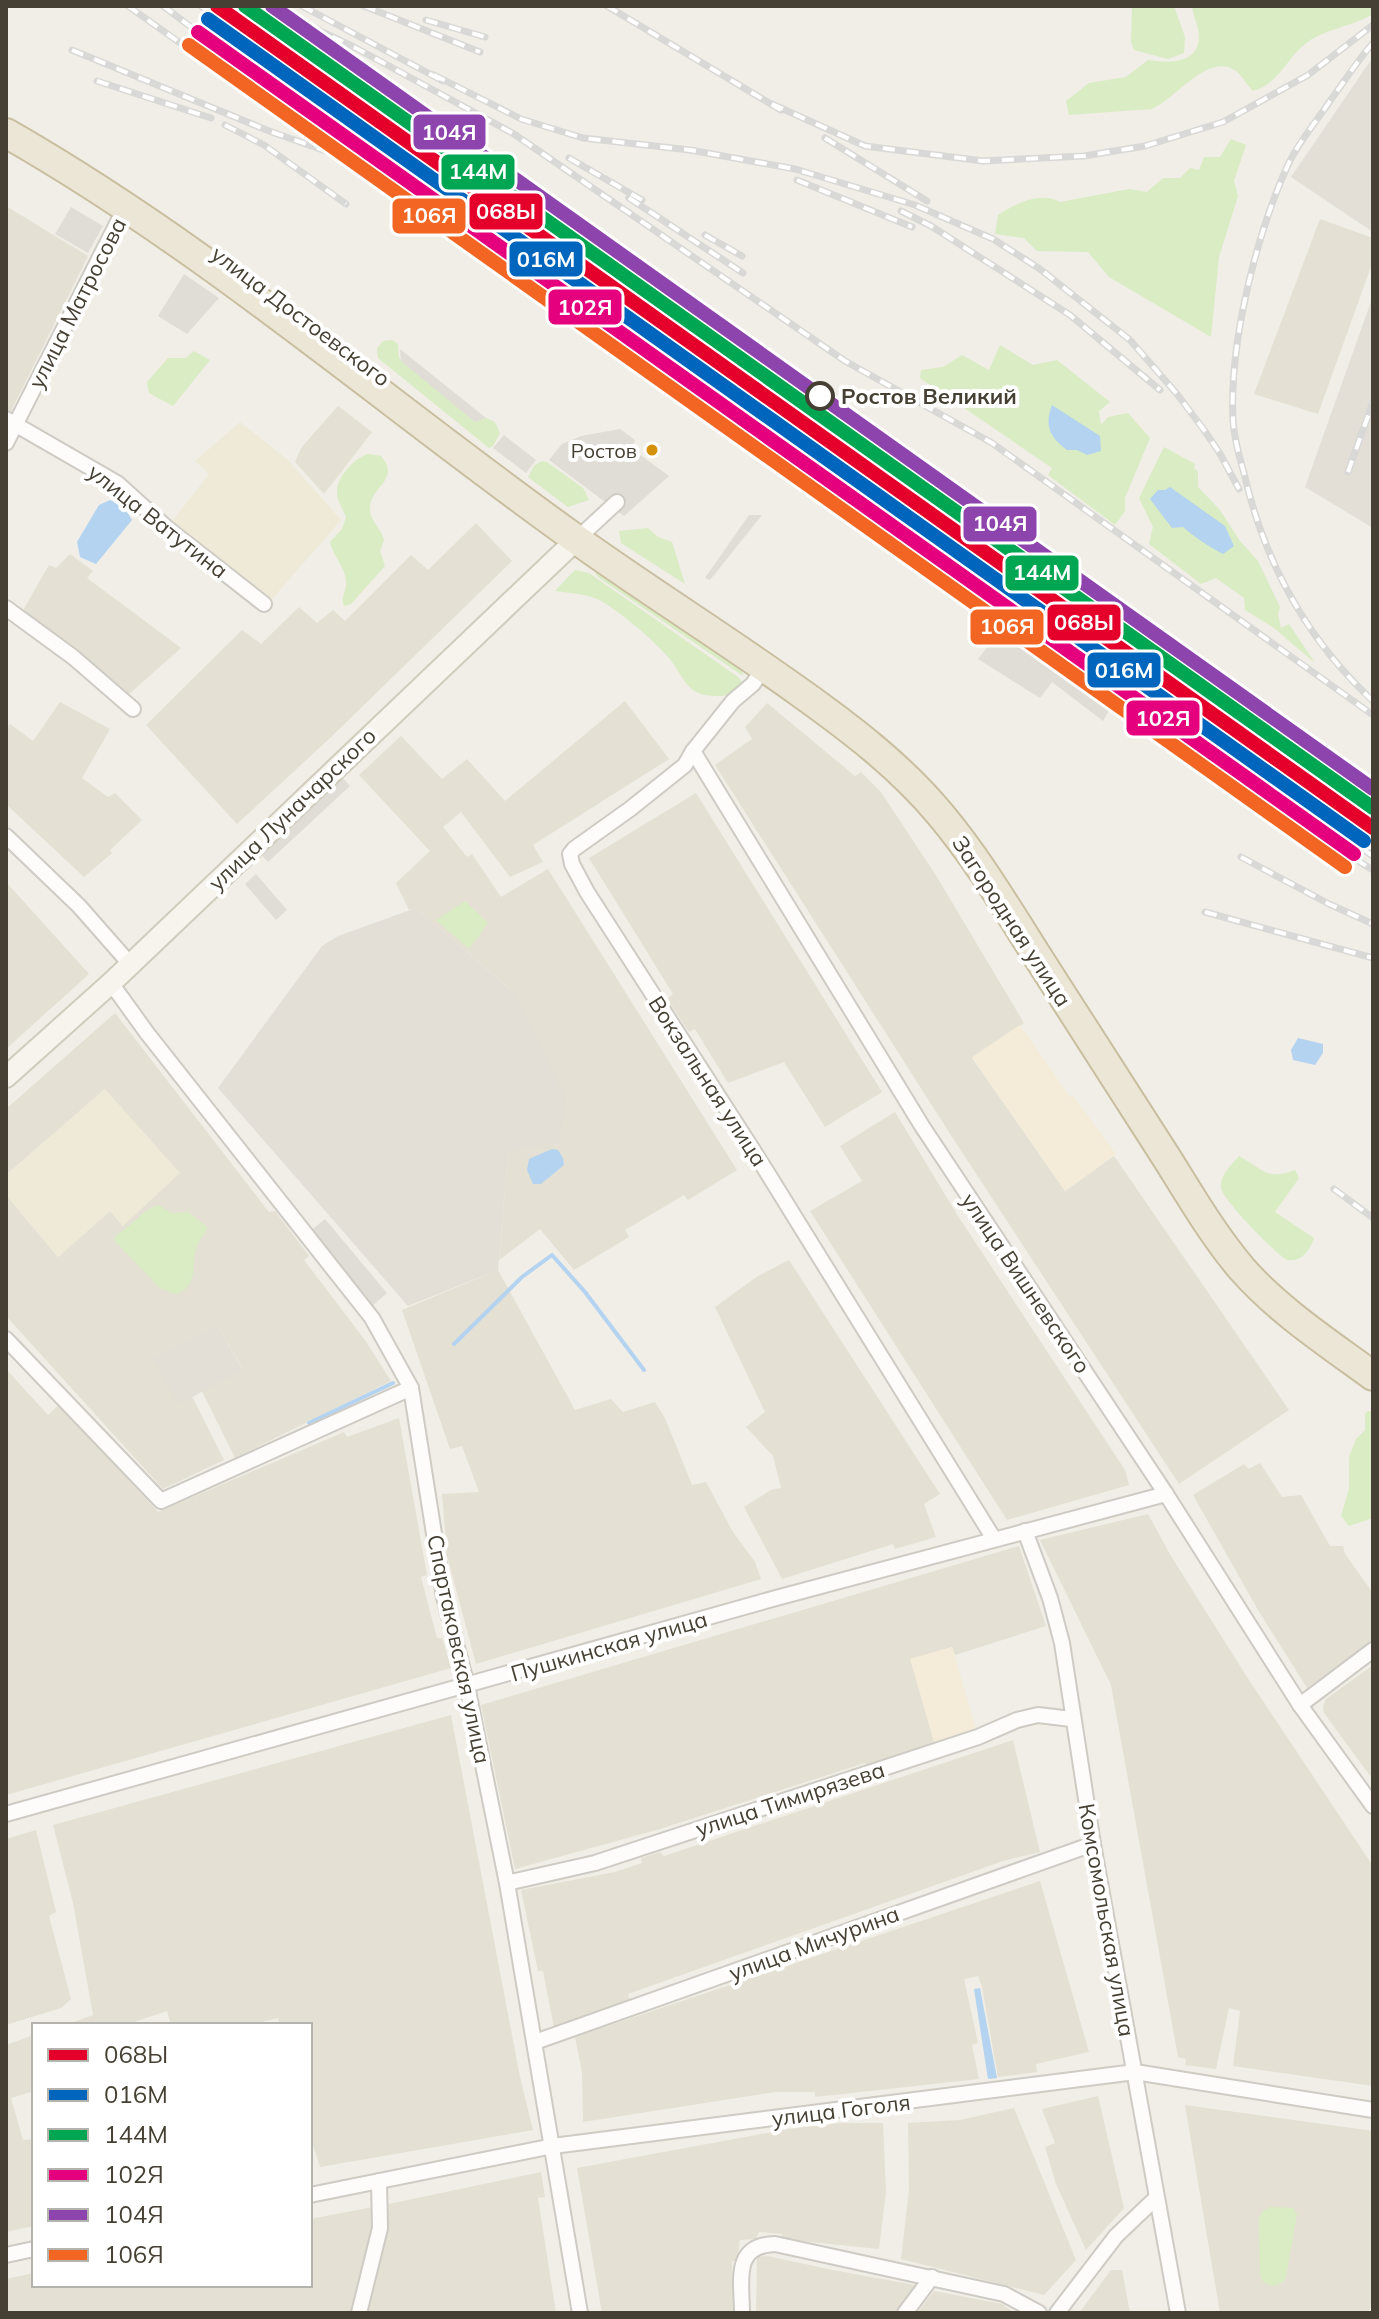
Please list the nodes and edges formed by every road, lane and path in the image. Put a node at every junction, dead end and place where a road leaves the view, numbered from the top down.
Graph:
1 (6, 116) edge
2 (6, 133) edge
3 (126, 206) junction
4 (11, 422) edge
5 (6, 443) edge
6 (617, 502) dead end
7 (580, 536) junction
8 (264, 604) dead end
9 (6, 608) edge
10 (764, 667) junction
11 (133, 709) dead end
12 (693, 751) junction
13 (6, 836) edge
14 (130, 964) junction
15 (111, 983) junction
16 (6, 1077) edge
17 (6, 1339) edge
18 (1373, 1358) edge
19 (1373, 1376) edge
20 (411, 1388) junction
21 (1166, 1494) junction
22 (1025, 1531) junction
23 (994, 1539) junction
24 (1373, 1650) edge
25 (467, 1686) junction
26 (1300, 1705) junction
27 (1071, 1719) junction
28 (1373, 1806) edge
29 (6, 1814) edge
30 (1093, 1844) junction
31 (507, 1883) junction
32 (535, 2042) junction
33 (1135, 2072) junction
34 (1373, 2110) edge
35 (553, 2146) junction
36 (379, 2181) junction
37 (312, 2195) edge
38 (1156, 2198) junction
39 (32, 2249) edge
40 (6, 2255) edge
41 (932, 2277) junction
42 (359, 2313) edge
43 (580, 2313) edge
44 (742, 2313) edge
45 (905, 2313) edge
46 (1039, 2313) edge
47 (1057, 2313) edge
48 (1178, 2313) edge

1 - 7 highway, улица Достоевского
2 - 3 highway, улица Достоевского
3 - 4 street, улица Матросова
3 - 7 highway, улица Достоевского
4 - 5 street, улица Матросова
4 - 8 street, улица Ватутина
6 - 7 street
7 - 10 highway, Загородная улица
7 - 14 street, улица Луначарского
7 - 18 highway, Загородная улица
9 - 11 street
10 - 12 street, Вокзальная улица
10 - 19 highway, Загородная улица
12 - 21 street, улица Вишневского
12 - 23 street, Вокзальная улица
13 - 14 street
14 - 15 street, улица Луначарского
15 - 16 street, улица Луначарского
15 - 20 street, Спартаковская улица
17 - 20 street
20 - 25 street, Спартаковская улица
21 - 22 street, Пушкинская улица
21 - 26 street, улица Вишневского
22 - 23 street, Пушкинская улица
22 - 27 street, Комсомольская улица
23 - 25 street, Пушкинская улица
24 - 26 street
25 - 29 street, Пушкинская улица
25 - 31 street, Спартаковская улица
26 - 28 street, улица Вишневского
27 - 30 street, Комсомольская улица
27 - 31 street, улица Тимирязева
30 - 32 street, улица Мичурина
30 - 33 street, Комсомольская улица
31 - 32 street, Спартаковская улица
32 - 35 street, Спартаковская улица
33 - 34 street, улица Гоголя
33 - 35 street, улица Гоголя
33 - 38 street, Комсомольская улица
35 - 36 street, улица Гоголя
35 - 43 street, Спартаковская улица
36 - 37 street, улица Гоголя
36 - 42 street
38 - 47 street
38 - 48 street, Комсомольская улица
39 - 40 street
41 - 44 street
41 - 45 street
41 - 46 street

